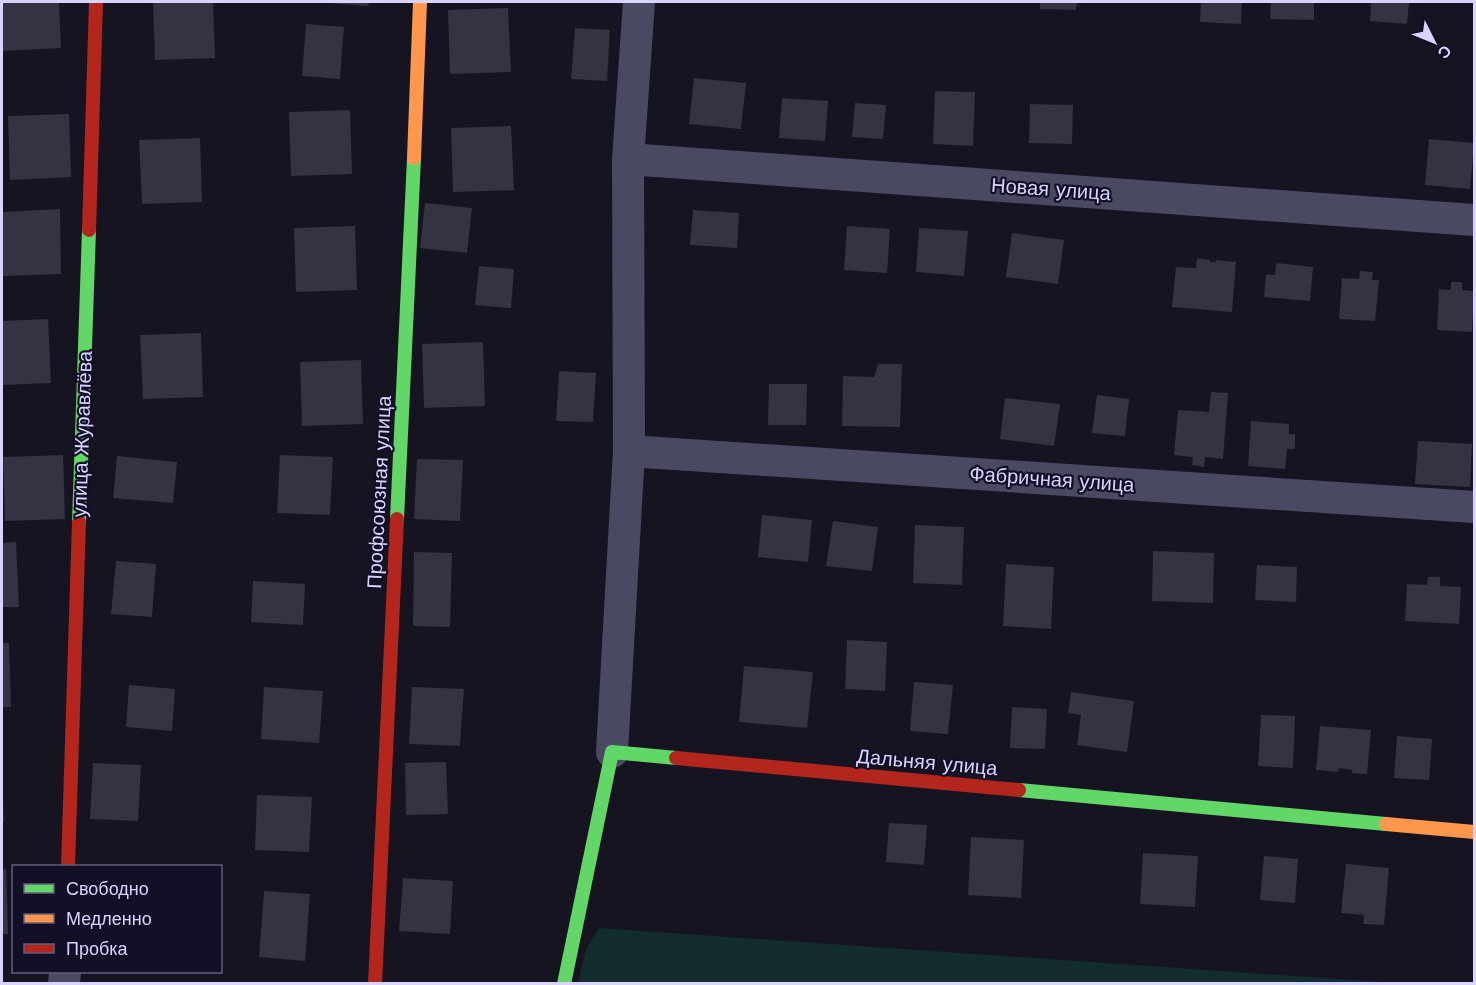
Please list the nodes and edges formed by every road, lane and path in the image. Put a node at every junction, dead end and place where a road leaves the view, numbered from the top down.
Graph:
1 (96, 2) edge
2 (420, 2) edge
3 (639, 2) edge
4 (628, 159) junction
5 (1474, 220) edge
6 (629, 451) junction
7 (1474, 507) edge
8 (612, 752) junction
9 (1474, 832) edge
10 (68, 865) edge
11 (375, 984) edge
12 (564, 984) edge

1 - 10 street, улица Журавлёва
2 - 11 street, Профсоюзная улица
3 - 4 street
4 - 5 street, Новая улица
4 - 6 street
6 - 7 street, Фабричная улица
6 - 8 street
8 - 9 street, Дальняя улица
8 - 12 street

